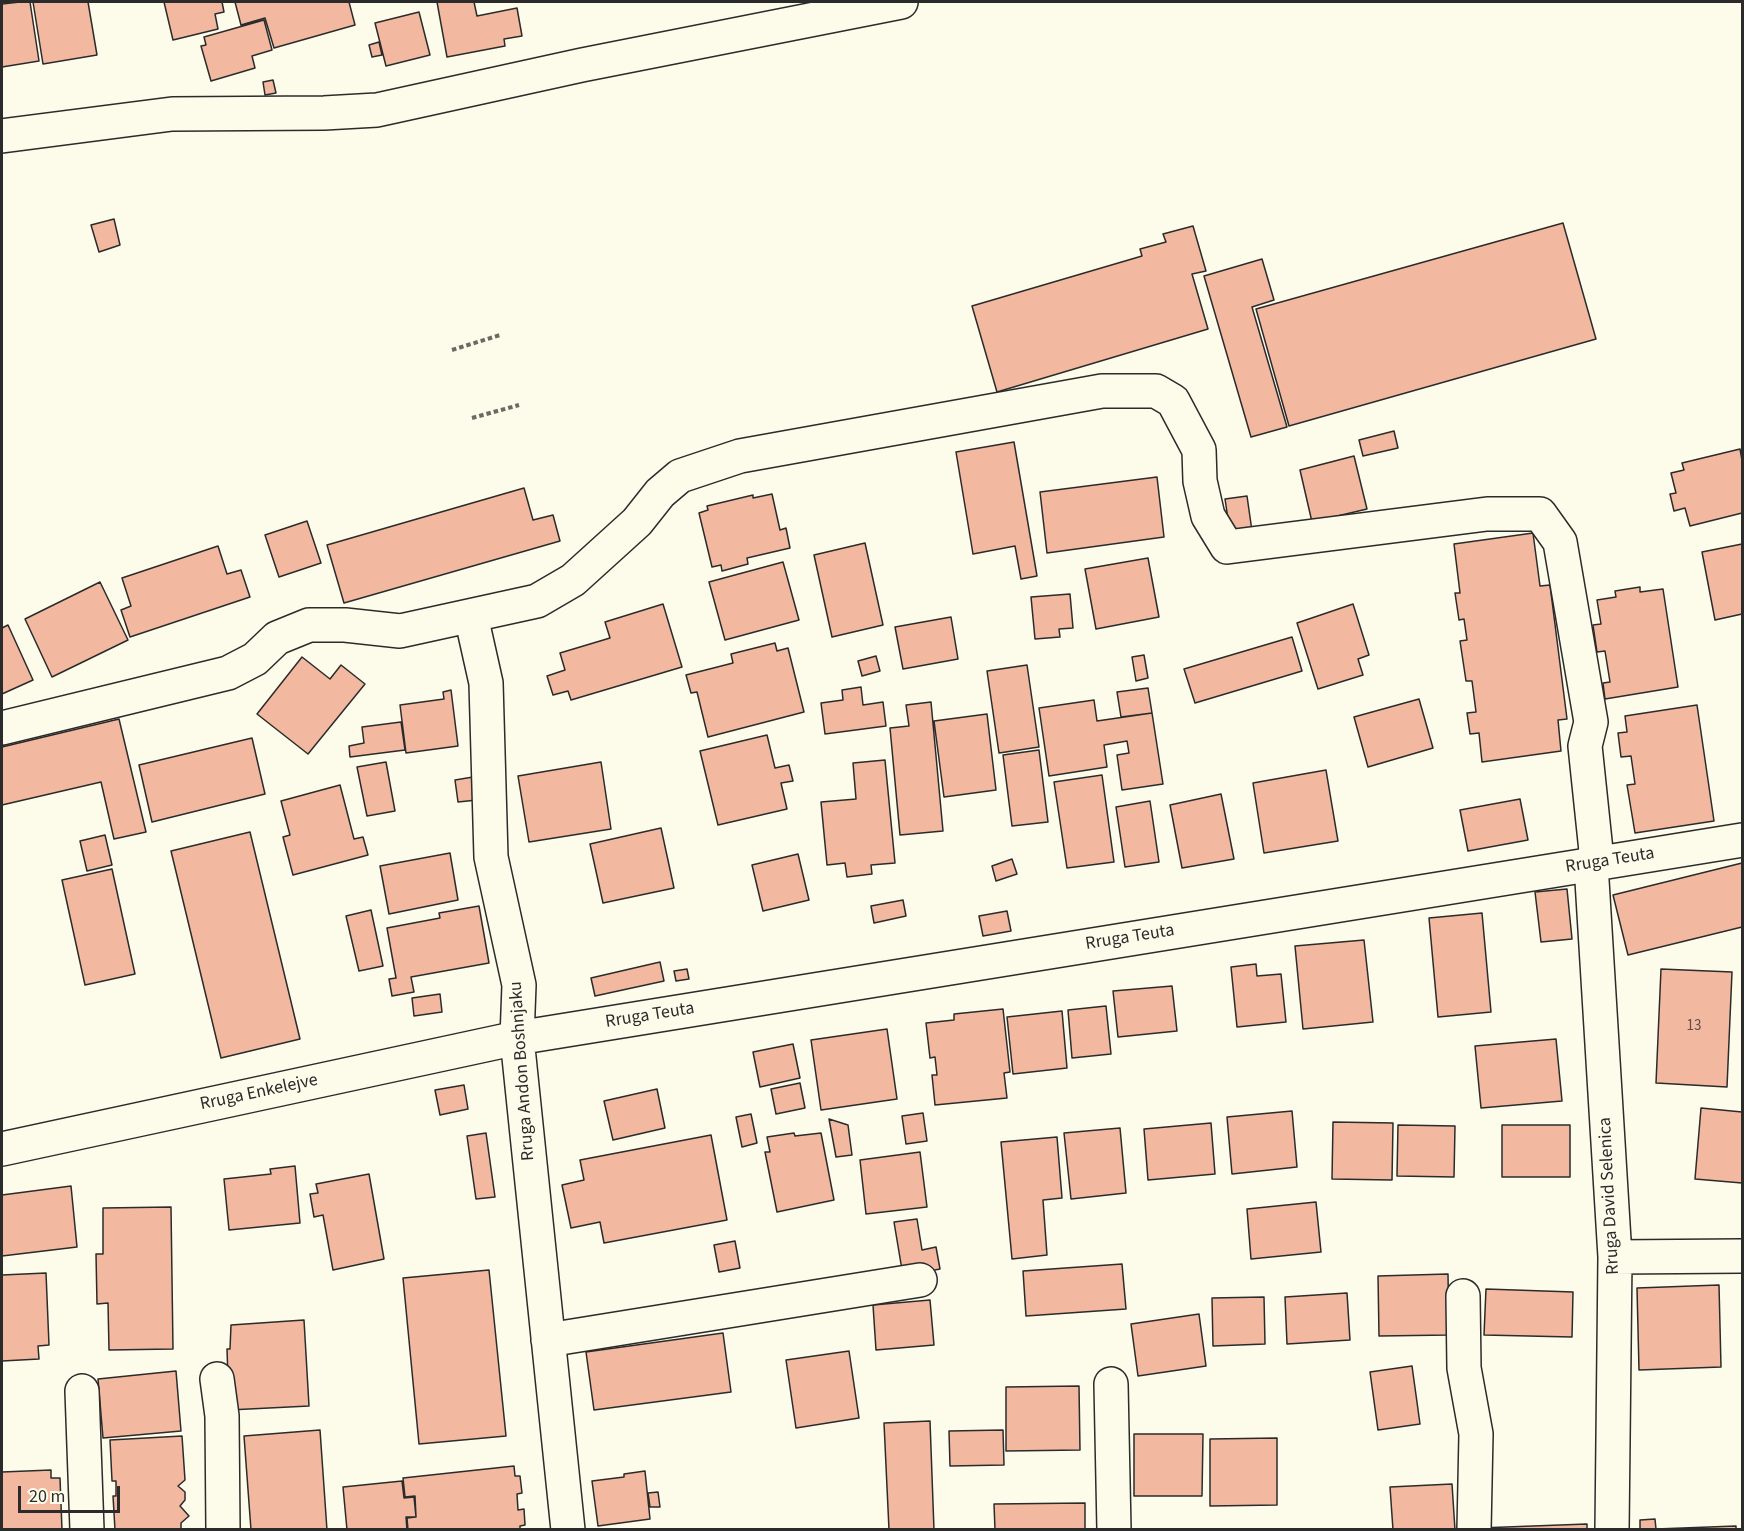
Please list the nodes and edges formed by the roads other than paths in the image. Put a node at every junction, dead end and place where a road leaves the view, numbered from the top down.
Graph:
1 (901, 2) edge
2 (2, 136) edge
3 (471, 616) junction
4 (2, 728) edge
5 (1743, 840) edge
6 (1591, 864) junction
7 (517, 1038) junction
8 (2, 1149) edge
9 (1743, 1256) edge
10 (1615, 1257) junction
11 (920, 1280) dead end
12 (1463, 1296) dead end
13 (548, 1340) junction
14 (217, 1379) dead end
15 (1111, 1384) dead end
16 (82, 1390) dead end
17 (87, 1530) edge
18 (223, 1530) edge
19 (568, 1530) edge
20 (1114, 1530) edge
21 (1474, 1530) edge
22 (1612, 1530) edge

1 - 2 street
3 - 4 street
3 - 6 street, Rruga David Selenica
3 - 7 street, Rruga Andon Boshnjaku
5 - 6 street, Rruga Teuta
6 - 7 street, Rruga Teuta
6 - 10 street, Rruga David Selenica
7 - 8 street, Rruga Enkelejve
7 - 13 street, Rruga Andon Boshnjaku
9 - 10 street
10 - 22 street, Rruga David Selenica
11 - 13 street
12 - 21 street
13 - 19 street, Rruga Andon Boshnjaku
14 - 18 street
15 - 20 street
16 - 17 street

